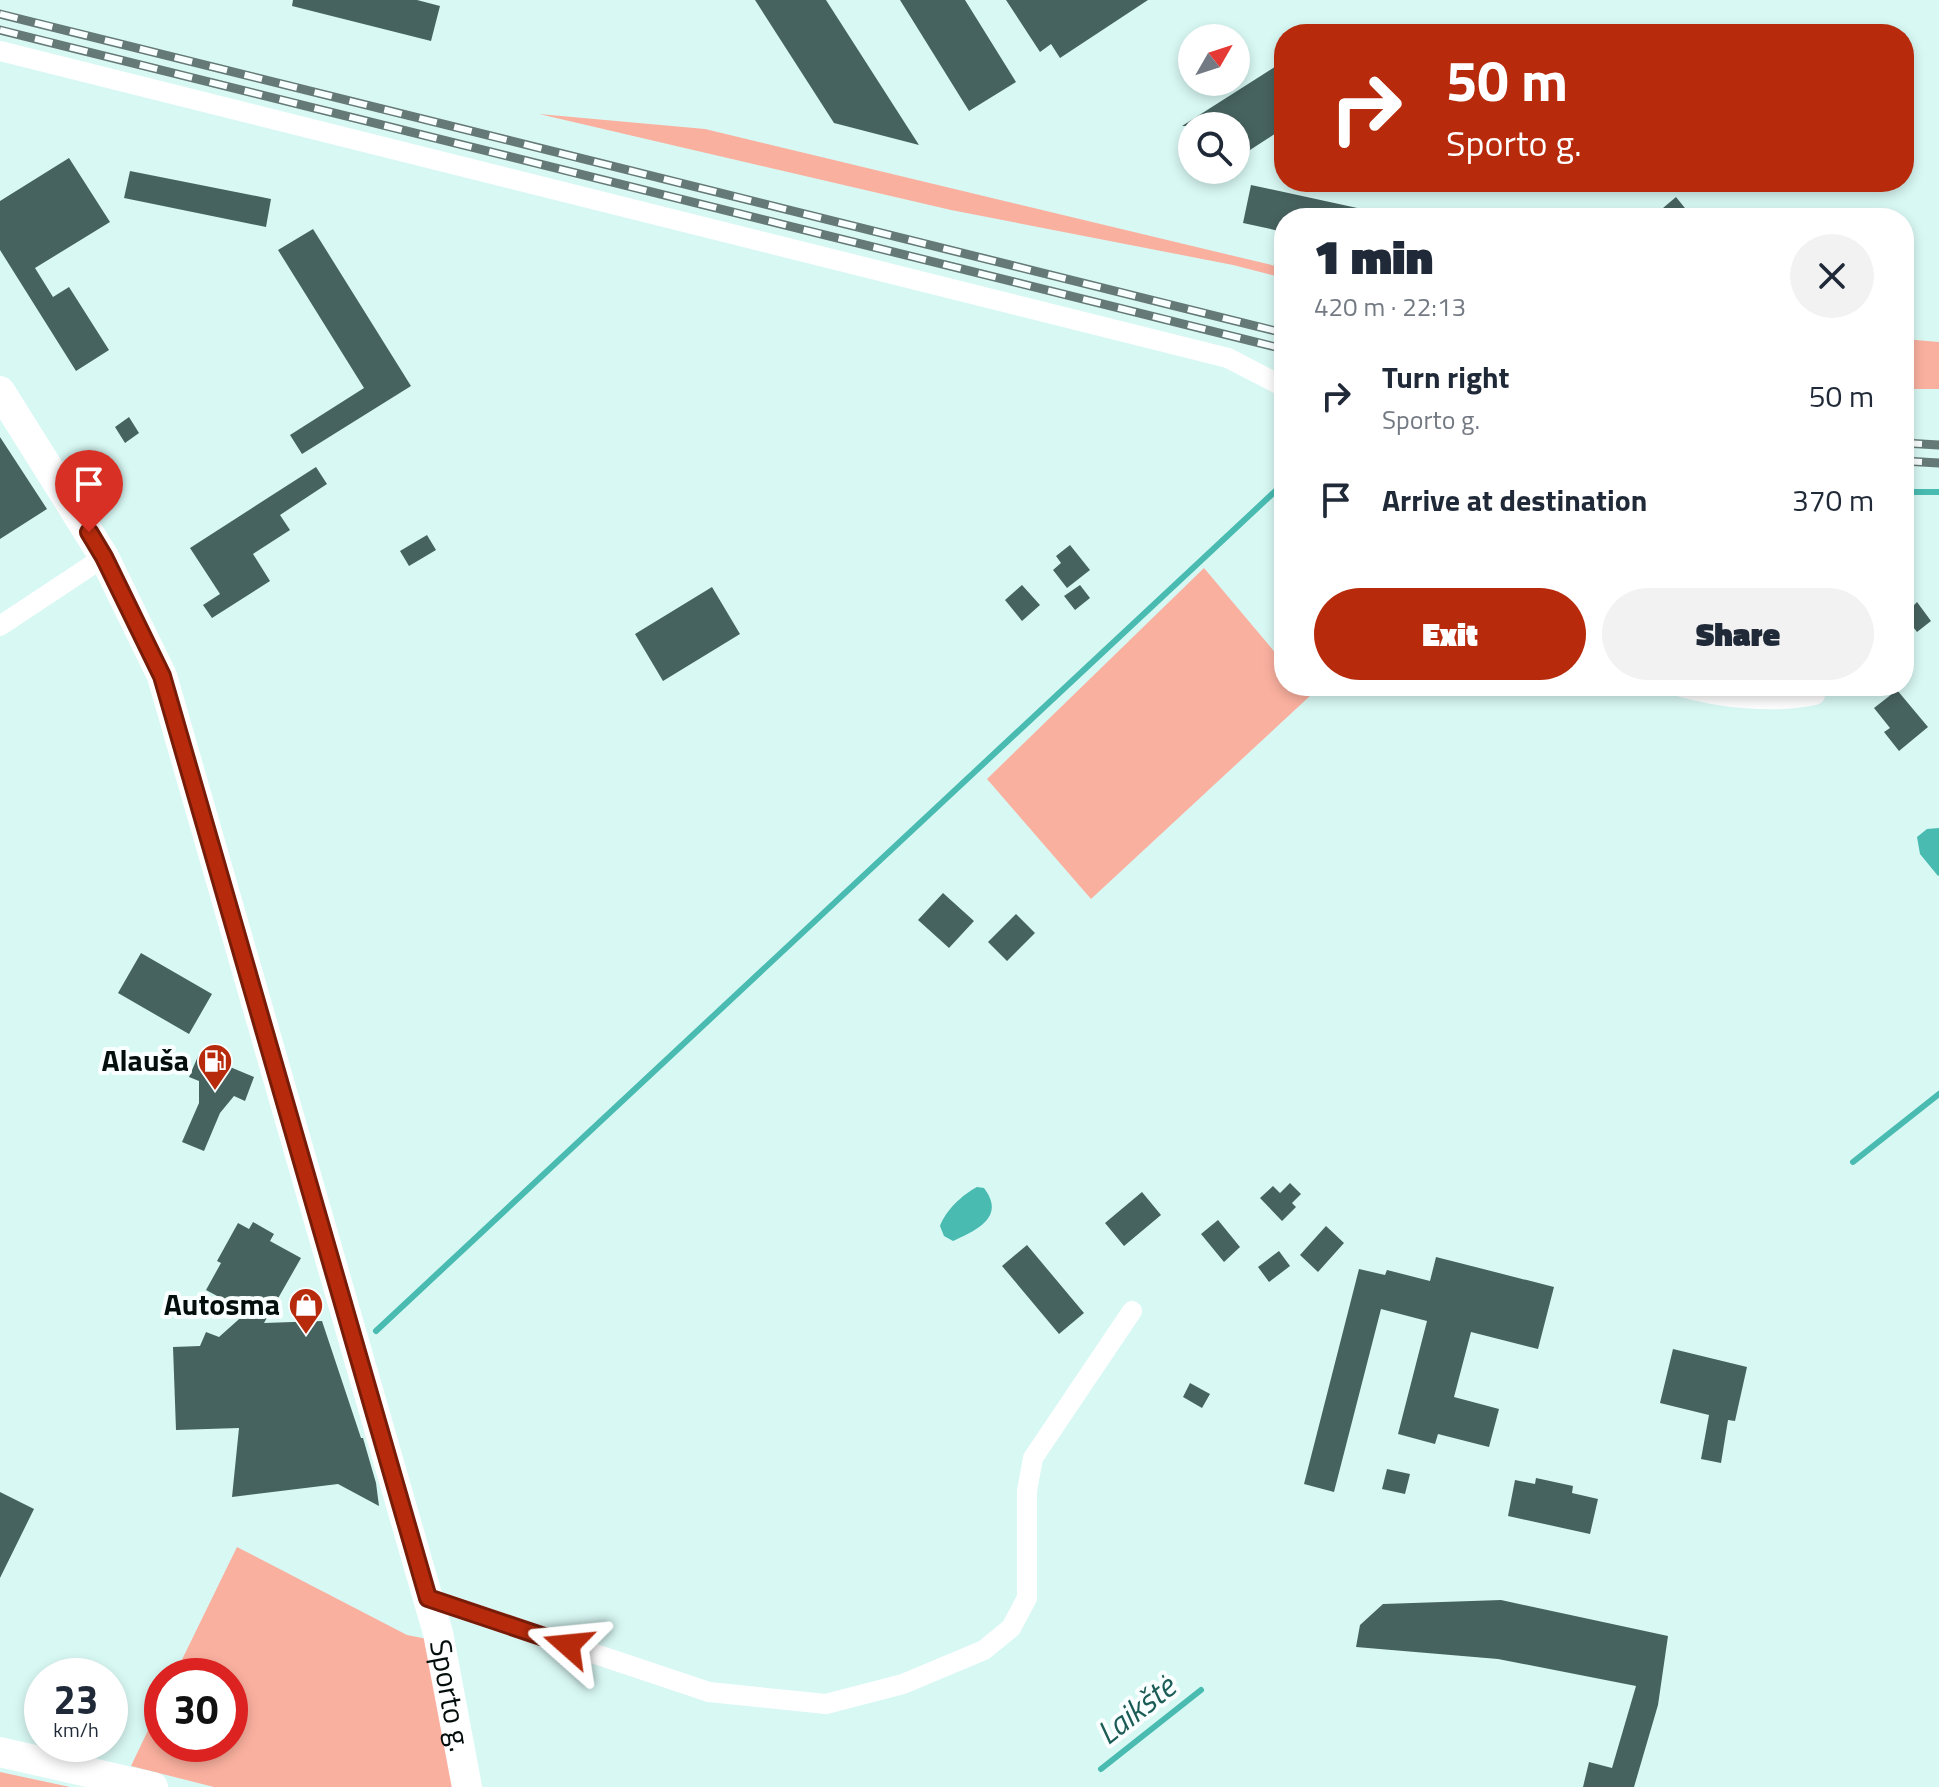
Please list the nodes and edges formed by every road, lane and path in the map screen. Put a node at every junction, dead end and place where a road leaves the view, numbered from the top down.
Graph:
1 (0, 51) edge
2 (1274, 382) edge
3 (0, 391) edge
4 (104, 557) junction
5 (0, 626) edge
6 (1724, 696) edge
7 (1810, 696) edge
8 (1132, 1311) dead end
9 (428, 1598) junction
10 (0, 1752) edge
11 (153, 1787) edge
12 (467, 1787) edge

1 - 2 street
3 - 4 street, Sporto g.
4 - 5 street
4 - 9 street, Sporto g.
6 - 7 street
8 - 9 street
9 - 12 street, Sporto g.
10 - 11 street

